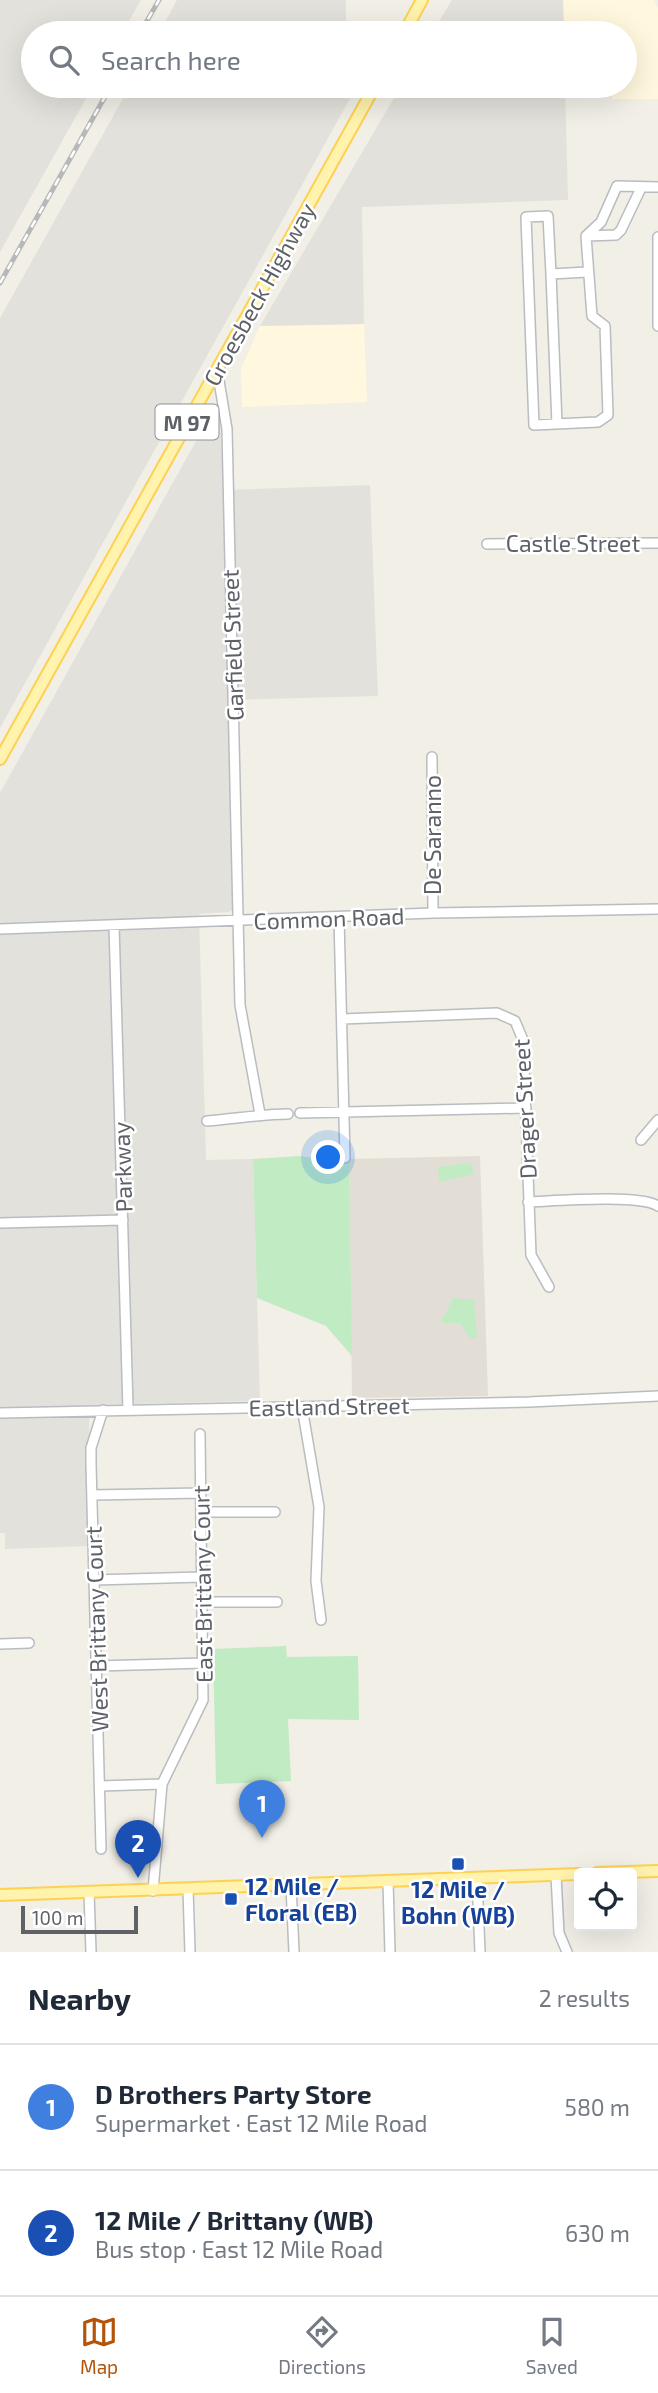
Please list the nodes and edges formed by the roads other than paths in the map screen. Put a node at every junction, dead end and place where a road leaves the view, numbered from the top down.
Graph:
1 (422, 0) edge
2 (411, 21) edge
3 (367, 98) edge
4 (658, 187) edge
5 (641, 188) junction
6 (586, 236) junction
7 (658, 237) edge
8 (587, 272) junction
9 (551, 274) junction
10 (658, 326) edge
11 (217, 369) junction
12 (557, 424) junction
13 (658, 543) edge
14 (487, 544) dead end
15 (432, 757) dead end
16 (0, 759) edge
17 (658, 909) edge
18 (433, 913) junction
19 (339, 918) junction
20 (239, 921) junction
21 (114, 925) junction
22 (0, 929) edge
23 (342, 1019) junction
24 (526, 1108) junction
25 (344, 1112) junction
26 (300, 1113) dead end
27 (260, 1114) junction
28 (288, 1114) dead end
29 (658, 1119) edge
30 (208, 1121) dead end
31 (641, 1140) dead end
32 (345, 1158) dead end
33 (528, 1202) junction
34 (658, 1206) edge
35 (123, 1220) junction
36 (0, 1223) edge
37 (549, 1287) dead end
38 (658, 1396) edge
39 (302, 1407) junction
40 (128, 1409) junction
41 (103, 1410) junction
42 (0, 1413) edge
43 (200, 1434) dead end
44 (201, 1493) junction
45 (92, 1495) junction
46 (275, 1512) dead end
47 (201, 1513) junction
48 (201, 1577) junction
49 (94, 1580) junction
50 (203, 1602) junction
51 (277, 1602) dead end
52 (321, 1620) dead end
53 (29, 1643) dead end
54 (0, 1644) edge
55 (205, 1663) junction
56 (97, 1666) junction
57 (162, 1784) junction
58 (100, 1786) junction
59 (102, 1849) dead end
60 (658, 1871) edge
61 (637, 1872) edge
62 (574, 1874) edge
63 (556, 1875) junction
64 (477, 1878) junction
65 (388, 1882) junction
66 (291, 1886) junction
67 (188, 1889) junction
68 (153, 1891) junction
69 (89, 1892) junction
70 (0, 1895) edge
71 (91, 1952) edge
72 (190, 1952) edge
73 (294, 1952) edge
74 (390, 1952) edge
75 (480, 1952) edge
76 (567, 1952) edge

1 - 2 main road
3 - 11 main road, Groesbeck Highway / M 97
4 - 5 street
5 - 6 street
5 - 6 street
6 - 8 street
7 - 10 street
8 - 9 street
8 - 12 street
9 - 12 street
9 - 12 street
11 - 16 main road, Groesbeck Highway / M 97
11 - 20 street, Garfield Street
13 - 14 street, Castle Street
15 - 18 street, De Saranno
17 - 18 street, Common Road
18 - 19 street, Common Road
19 - 20 street, Common Road
19 - 23 street
20 - 21 street, Common Road
20 - 27 street, Garfield Street
21 - 22 street, Common Road
21 - 35 street, Parkway
23 - 24 street, Drager Street
23 - 25 street
24 - 25 street
24 - 33 street, Drager Street
25 - 26 street
25 - 32 street
27 - 28 street
27 - 30 street
29 - 31 street
33 - 34 street
33 - 37 street, Drager Street
35 - 36 street
35 - 40 street, Parkway
38 - 39 street, Eastland Street
39 - 40 street, Eastland Street
39 - 52 street
40 - 41 street, Eastland Street
41 - 42 street, Eastland Street
41 - 45 street, West Brittany Court
43 - 44 street, East Brittany Court
44 - 45 street
44 - 47 street, East Brittany Court
45 - 49 street, West Brittany Court
46 - 47 street
47 - 48 street, East Brittany Court
48 - 49 street
48 - 50 street, East Brittany Court
49 - 56 street, West Brittany Court
50 - 51 street
50 - 55 street, East Brittany Court
53 - 54 street
55 - 56 street
55 - 57 street, East Brittany Court
56 - 58 street, West Brittany Court
57 - 58 street
57 - 68 street, East Brittany Court
58 - 59 street, West Brittany Court
60 - 61 main road
62 - 63 main road
63 - 64 main road
63 - 76 street
64 - 65 main road
64 - 75 street
65 - 66 main road
65 - 74 street
66 - 67 main road
66 - 73 street
67 - 68 main road
67 - 72 street
68 - 69 main road
69 - 70 main road
69 - 71 street

